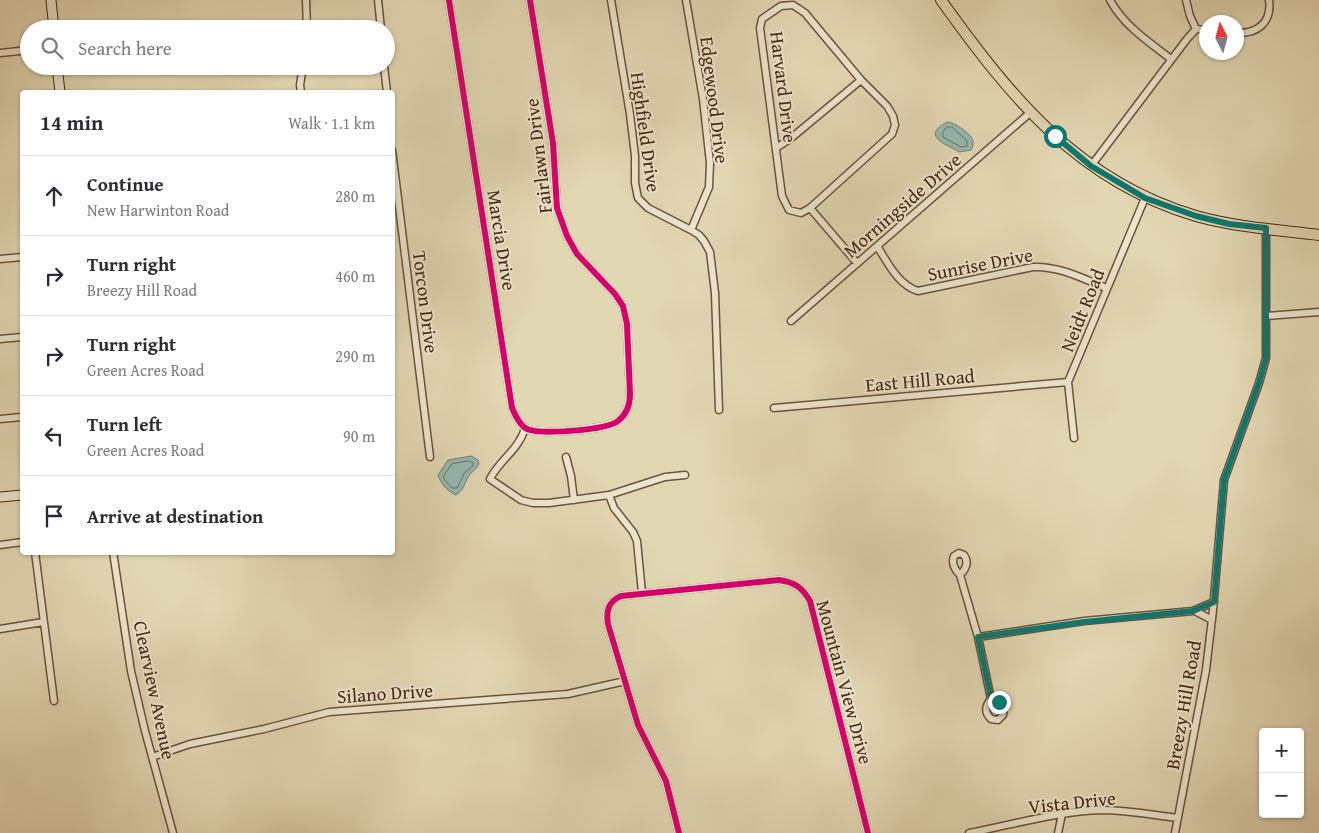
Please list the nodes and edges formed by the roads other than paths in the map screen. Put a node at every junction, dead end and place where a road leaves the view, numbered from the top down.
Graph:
1 (51, 0) edge
2 (306, 0) edge
3 (378, 0) edge
4 (449, 0) edge
5 (530, 0) edge
6 (611, 0) edge
7 (686, 0) edge
8 (941, 0) edge
9 (1110, 0) edge
10 (1186, 0) edge
11 (1269, 0) edge
12 (53, 20) edge
13 (307, 20) edge
14 (380, 20) edge
15 (1196, 28) junction
16 (1199, 29) edge
17 (1244, 34) edge
18 (20, 51) edge
19 (0, 52) edge
20 (1172, 59) junction
21 (59, 75) edge
22 (302, 75) edge
23 (385, 75) edge
24 (862, 80) junction
25 (60, 90) edge
26 (301, 90) edge
27 (387, 90) edge
28 (1031, 112) junction
29 (776, 148) junction
30 (1091, 166) junction
31 (395, 174) edge
32 (1145, 198) junction
33 (810, 208) junction
34 (1266, 228) junction
35 (691, 230) junction
36 (1319, 236) edge
37 (877, 246) junction
38 (0, 252) edge
39 (20, 257) edge
40 (0, 259) edge
41 (857, 264) junction
42 (1106, 288) junction
43 (1319, 312) edge
44 (1267, 316) junction
45 (791, 321) dead end
46 (20, 337) edge
47 (0, 339) edge
48 (1068, 382) junction
49 (774, 408) dead end
50 (719, 410) dead end
51 (20, 416) edge
52 (0, 419) edge
53 (525, 429) junction
54 (1074, 438) dead end
55 (430, 458) dead end
56 (566, 458) dead end
57 (685, 475) dead end
58 (20, 495) edge
59 (609, 495) junction
60 (0, 498) edge
61 (574, 500) junction
62 (20, 542) edge
63 (0, 544) edge
64 (35, 555) edge
65 (113, 555) edge
66 (960, 575) dead end
67 (642, 593) junction
68 (1214, 602) junction
69 (1193, 611) junction
70 (1212, 620) junction
71 (43, 622) junction
72 (0, 629) edge
73 (978, 637) junction
74 (625, 681) junction
75 (991, 698) dead end
76 (54, 701) dead end
77 (152, 757) junction
78 (1062, 814) junction
79 (1178, 818) junction
80 (173, 833) edge
81 (679, 833) edge
82 (868, 833) edge
83 (970, 833) edge
84 (1058, 833) edge
85 (1175, 833) edge

1 - 12 street
2 - 13 street
3 - 14 street
4 - 53 street, Marcia Drive
5 - 53 street, Fairlawn Drive
6 - 35 street, Highfield Drive
7 - 35 street, Edgewood Drive
8 - 28 main road
9 - 20 street
10 - 15 street
11 - 17 street
15 - 16 street
15 - 20 street
18 - 19 street
20 - 30 street
21 - 25 street
22 - 26 street
23 - 27 street
24 - 29 street
24 - 29 street, Harvard Drive
24 - 33 street, Harvard Drive
28 - 30 main road
28 - 37 street, Morningside Drive
29 - 33 street, Harvard Drive
30 - 32 main road
31 - 55 street, Torcon Drive
32 - 34 main road
32 - 42 street, Neidt Road
33 - 41 street
34 - 36 main road
34 - 44 street, Breezy Hill Road
35 - 50 street, Highfield Drive
37 - 41 street, Morningside Drive
37 - 42 street, Sunrise Drive
38 - 40 street
39 - 40 street
41 - 45 street, Morningside Drive
42 - 48 street, Neidt Road
43 - 44 street
44 - 68 street, Breezy Hill Road
46 - 47 street
48 - 49 street, East Hill Road
48 - 54 street, Neidt Road
51 - 52 street
53 - 61 street
56 - 61 street
57 - 59 street
58 - 60 street
59 - 61 street
59 - 67 street
62 - 63 street
64 - 71 street
65 - 77 street, Clearview Avenue
66 - 73 street
67 - 74 street, Mountain View Drive
67 - 82 street, Mountain View Drive
68 - 69 street
68 - 70 street, Breezy Hill Road
69 - 70 street
69 - 73 street
70 - 79 street, Breezy Hill Road
71 - 72 street
71 - 76 street
73 - 75 street
74 - 77 street, Silano Drive
74 - 81 street, Mountain View Drive
77 - 80 street, Clearview Avenue
78 - 79 street, Vista Drive
78 - 83 street, Vista Drive
78 - 84 street
79 - 85 street, Breezy Hill Road

